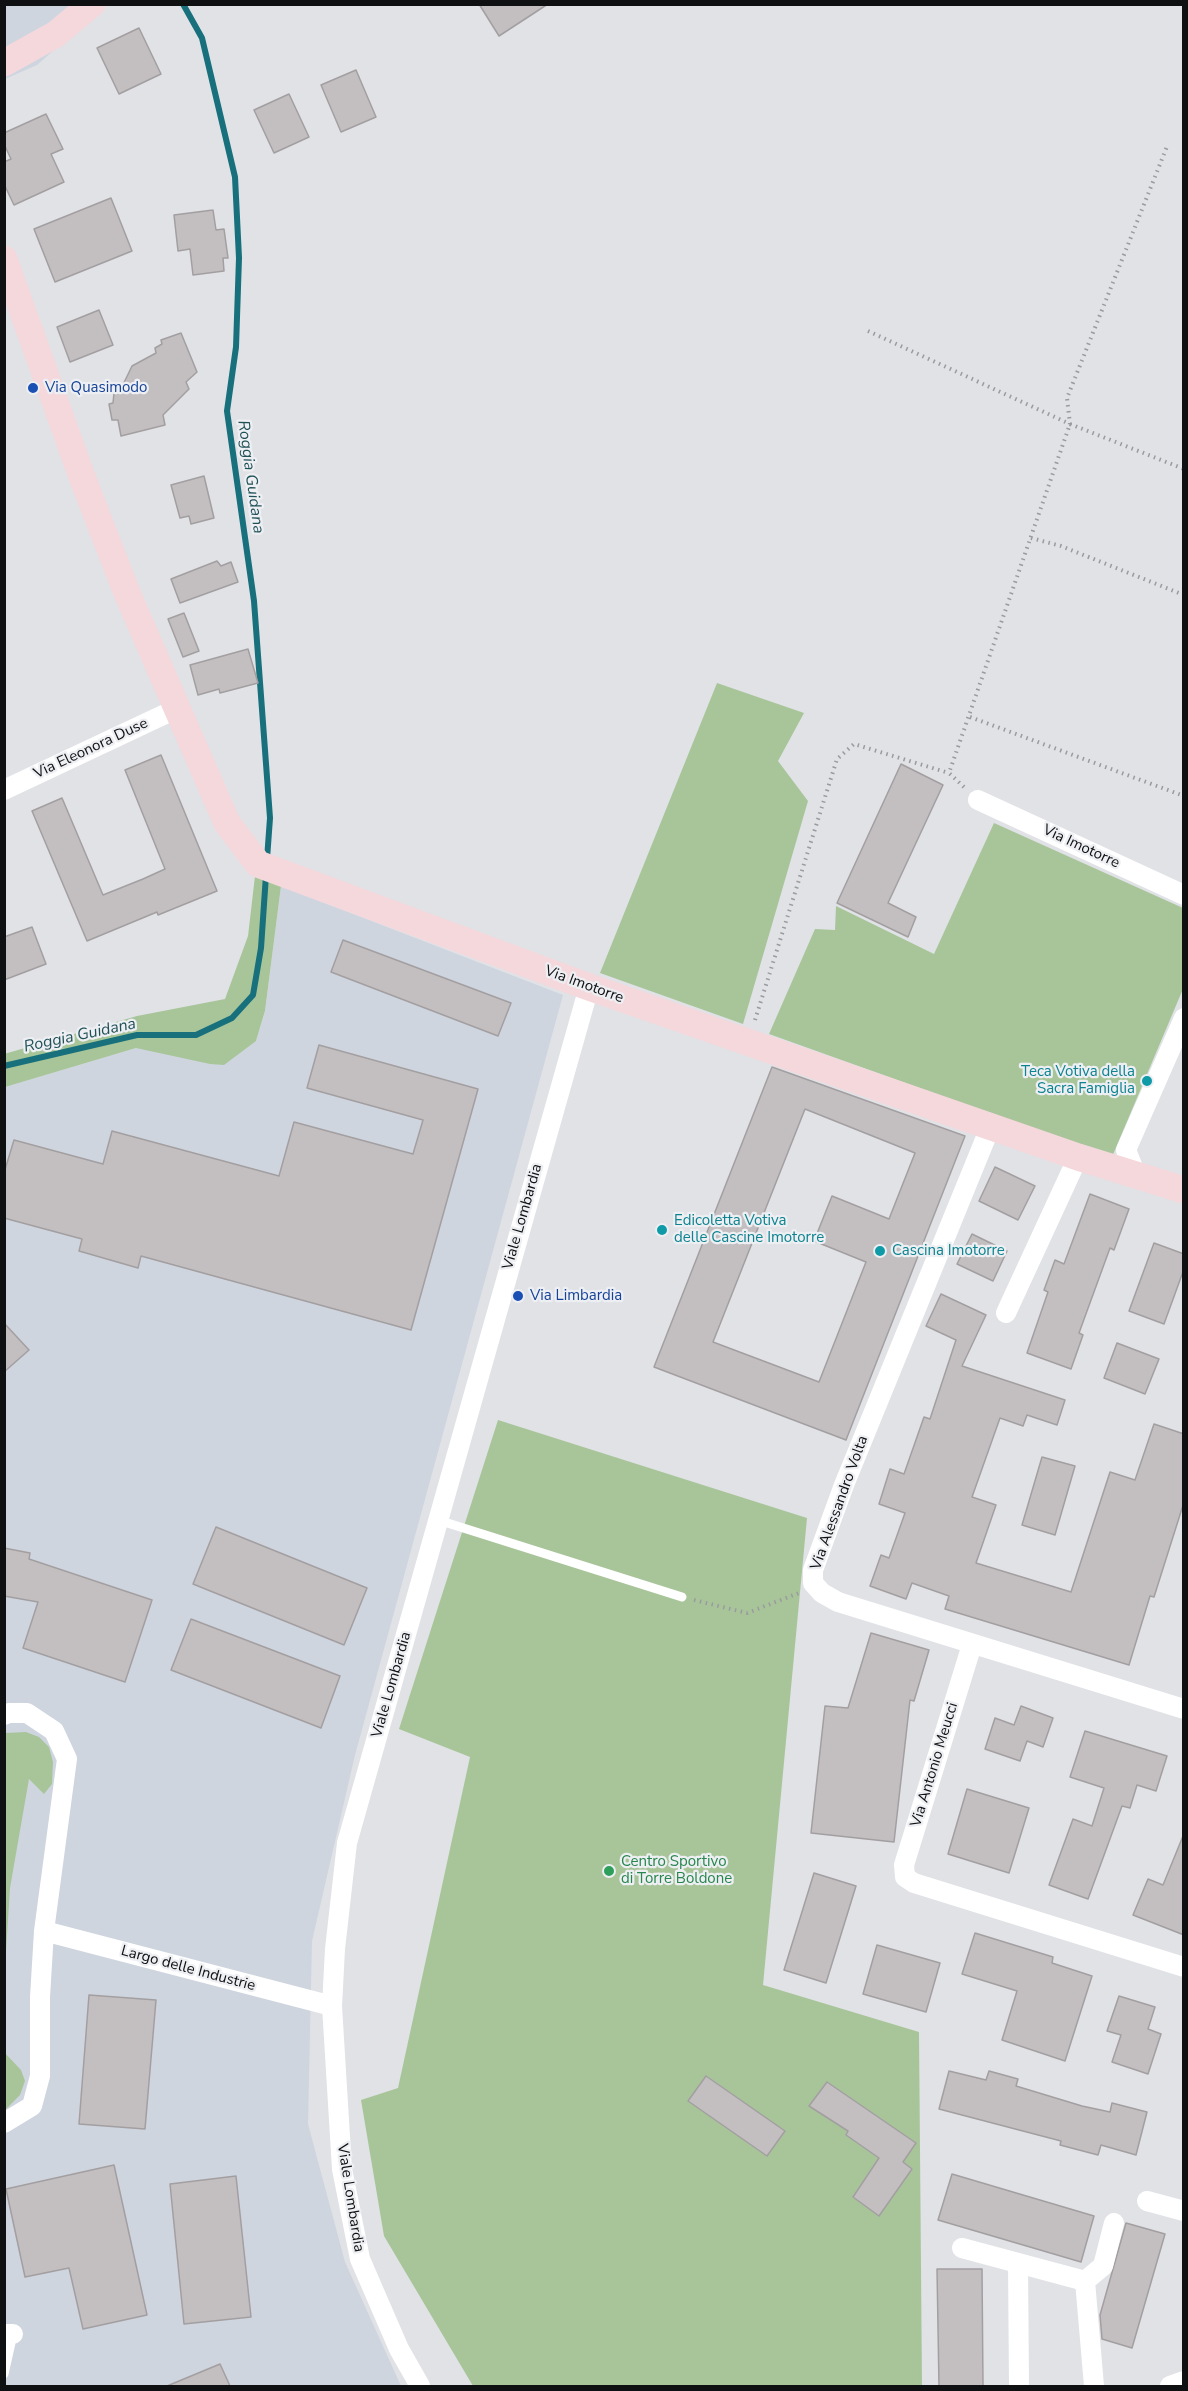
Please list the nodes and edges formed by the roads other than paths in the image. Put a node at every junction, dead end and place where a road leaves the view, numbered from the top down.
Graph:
1 (92, 4) edge
2 (4, 63) edge
3 (4, 259) edge
4 (178, 708) junction
5 (4, 790) edge
6 (978, 800) road end
7 (1184, 895) edge
8 (589, 987) junction
9 (1184, 1018) edge
10 (991, 1125) junction
11 (1078, 1157) junction
12 (1136, 1175) junction
13 (1184, 1190) edge
14 (1006, 1313) dead end
15 (438, 1520) junction
16 (682, 1597) road end
17 (976, 1645) junction
18 (1184, 1709) edge
19 (4, 1715) edge
20 (44, 1931) junction
21 (1184, 1967) edge
22 (332, 2006) junction
23 (4, 2123) edge
24 (1147, 2201) dead end
25 (1184, 2211) edge
26 (1114, 2223) dead end
27 (962, 2248) dead end
28 (1018, 2263) junction
29 (1085, 2282) junction
30 (9, 2334) edge
31 (4, 2374) edge
32 (1184, 2381) edge
33 (420, 2386) edge
34 (1019, 2386) edge
35 (1094, 2386) edge
36 (1170, 2386) edge

1 - 2 street
3 - 4 street
4 - 5 street, Via Eleonora Duse
4 - 8 street, Via Imotorre
6 - 7 street, Via Imotorre
8 - 10 street, Via Imotorre
8 - 15 street, Viale Lombardia
9 - 12 street
10 - 11 street, Via Imotorre
10 - 17 street, Via Alessandro Volta
11 - 12 street, Via Imotorre
11 - 14 street
12 - 13 street, Via Imotorre
15 - 16 lane
15 - 22 street, Viale Lombardia
17 - 18 street, Via Alessandro Volta
17 - 21 street, Via Antonio Meucci
19 - 20 street
20 - 22 street, Largo delle Industrie
20 - 23 street
22 - 33 street, Viale Lombardia
24 - 25 street
26 - 29 street
27 - 28 street
28 - 29 street
28 - 34 street
29 - 35 street
30 - 31 lane
32 - 36 street

